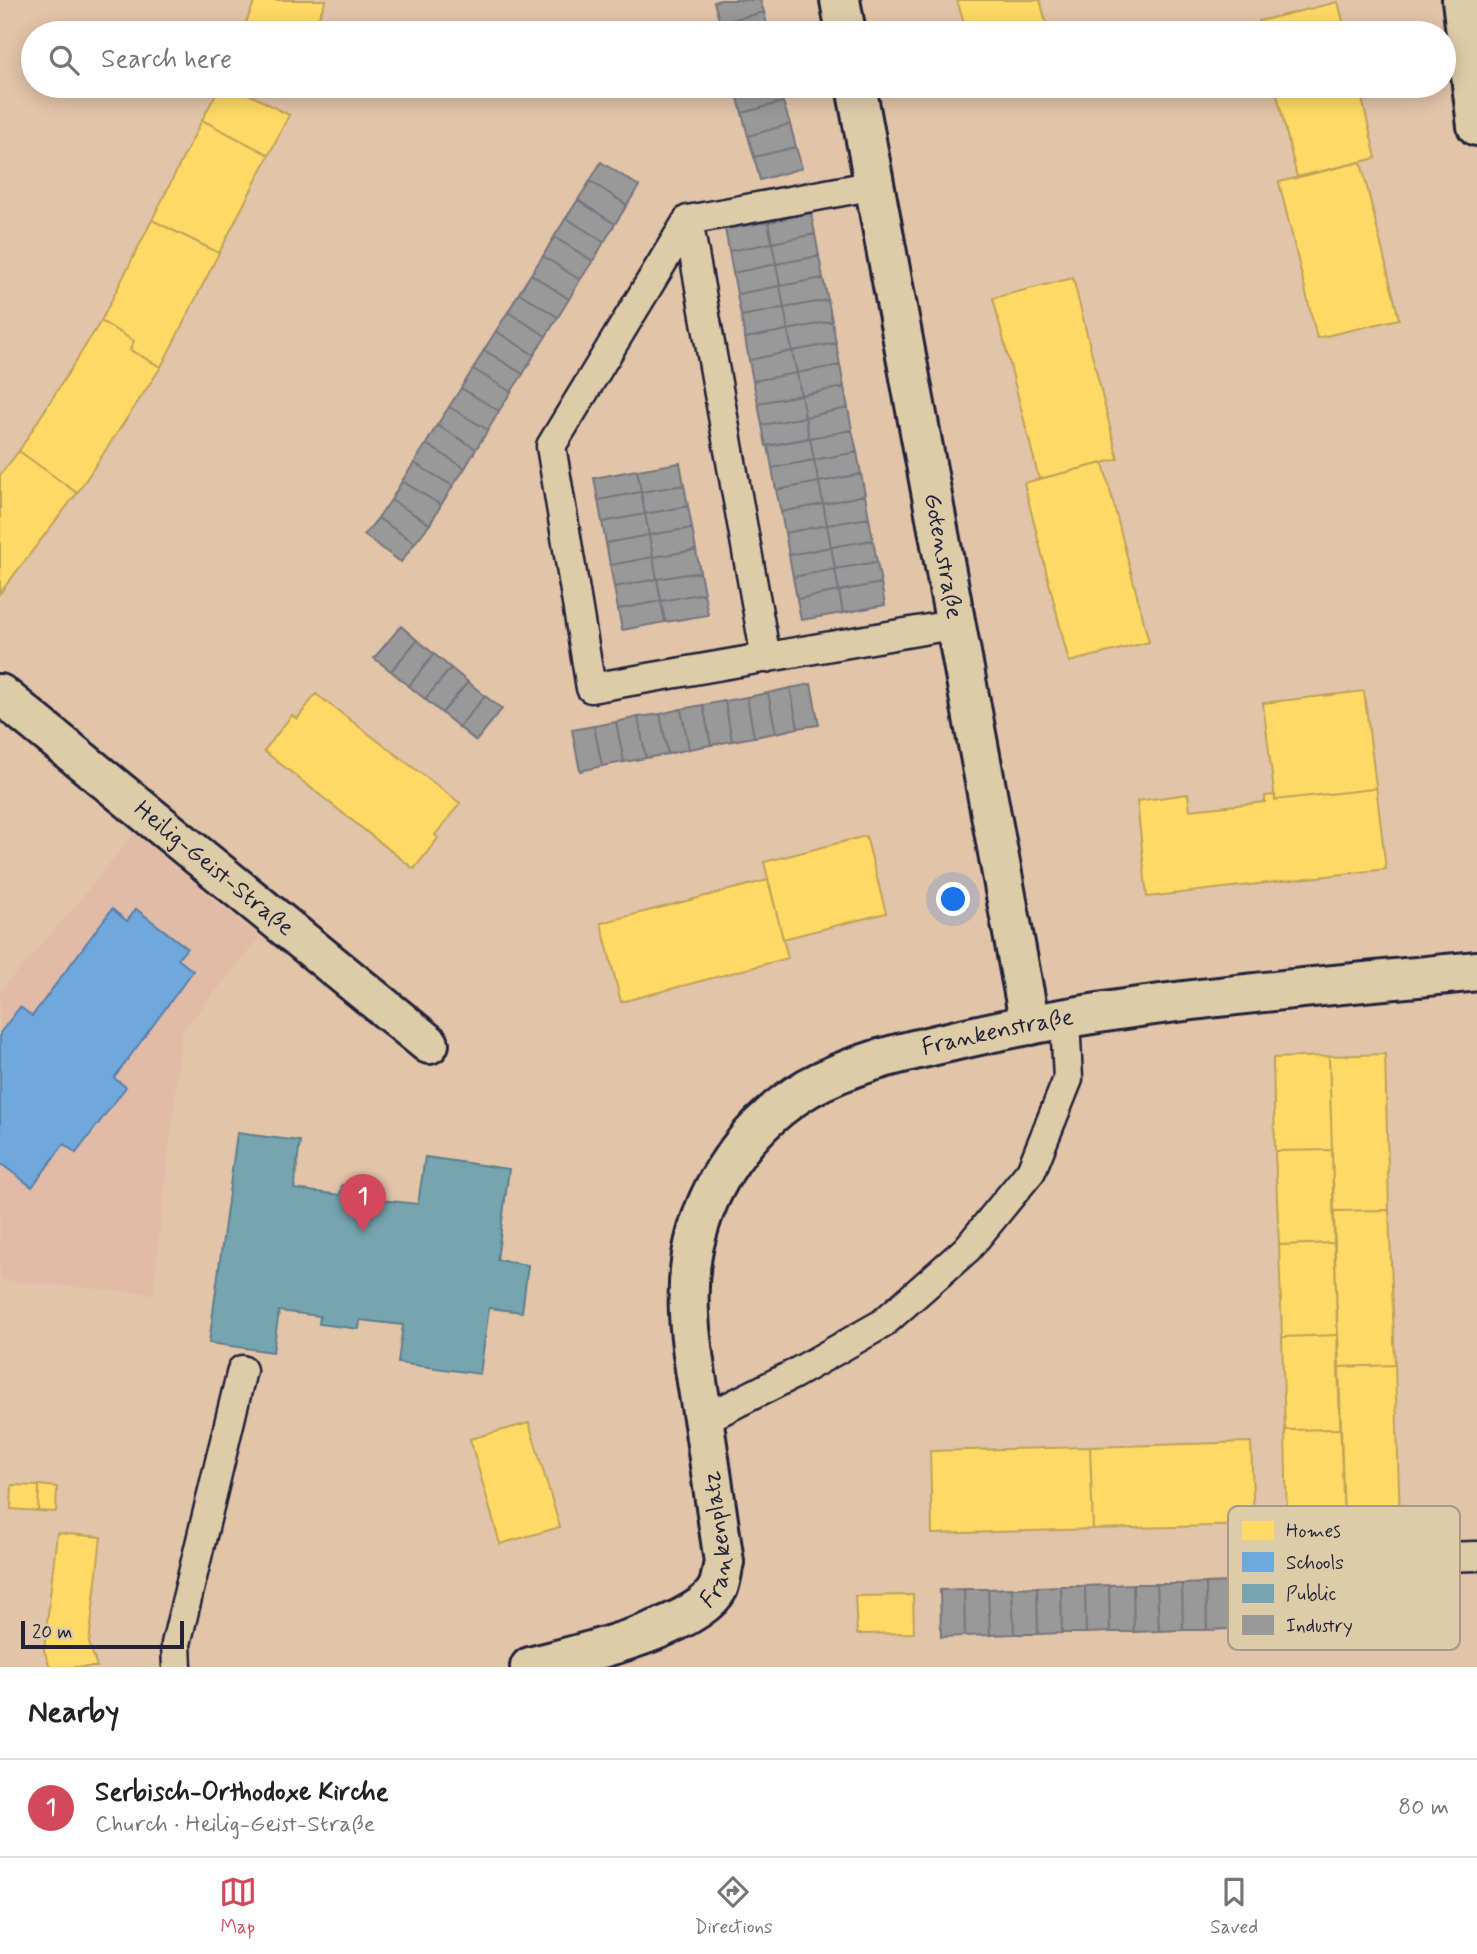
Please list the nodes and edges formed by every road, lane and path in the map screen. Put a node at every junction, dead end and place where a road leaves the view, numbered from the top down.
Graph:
1 (840, 0) edge
2 (1462, 0) edge
3 (844, 21) edge
4 (858, 98) edge
5 (1477, 126) edge
6 (875, 185) junction
7 (688, 220) junction
8 (957, 624) junction
9 (766, 658) junction
10 (0, 694) edge
11 (1477, 971) edge
12 (1048, 1022) junction
13 (429, 1044) dead end
14 (690, 1331) joint
15 (242, 1370) dead end
16 (703, 1420) junction
17 (177, 1667) edge
18 (530, 1667) edge

1 - 3 street
2 - 5 street
4 - 6 street, Gotenstraße
6 - 7 lane
6 - 8 street, Gotenstraße
7 - 9 lane
7 - 9 lane
8 - 9 lane
8 - 12 street, Gotenstraße
10 - 13 street, Heilig-Geist-Straße
11 - 12 street, Frankenstraße
12 - 14 street, Frankenstraße
12 - 16 lane
14 - 16 street, Frankenplatz
15 - 17 lane
16 - 18 street, Frankenplatz

